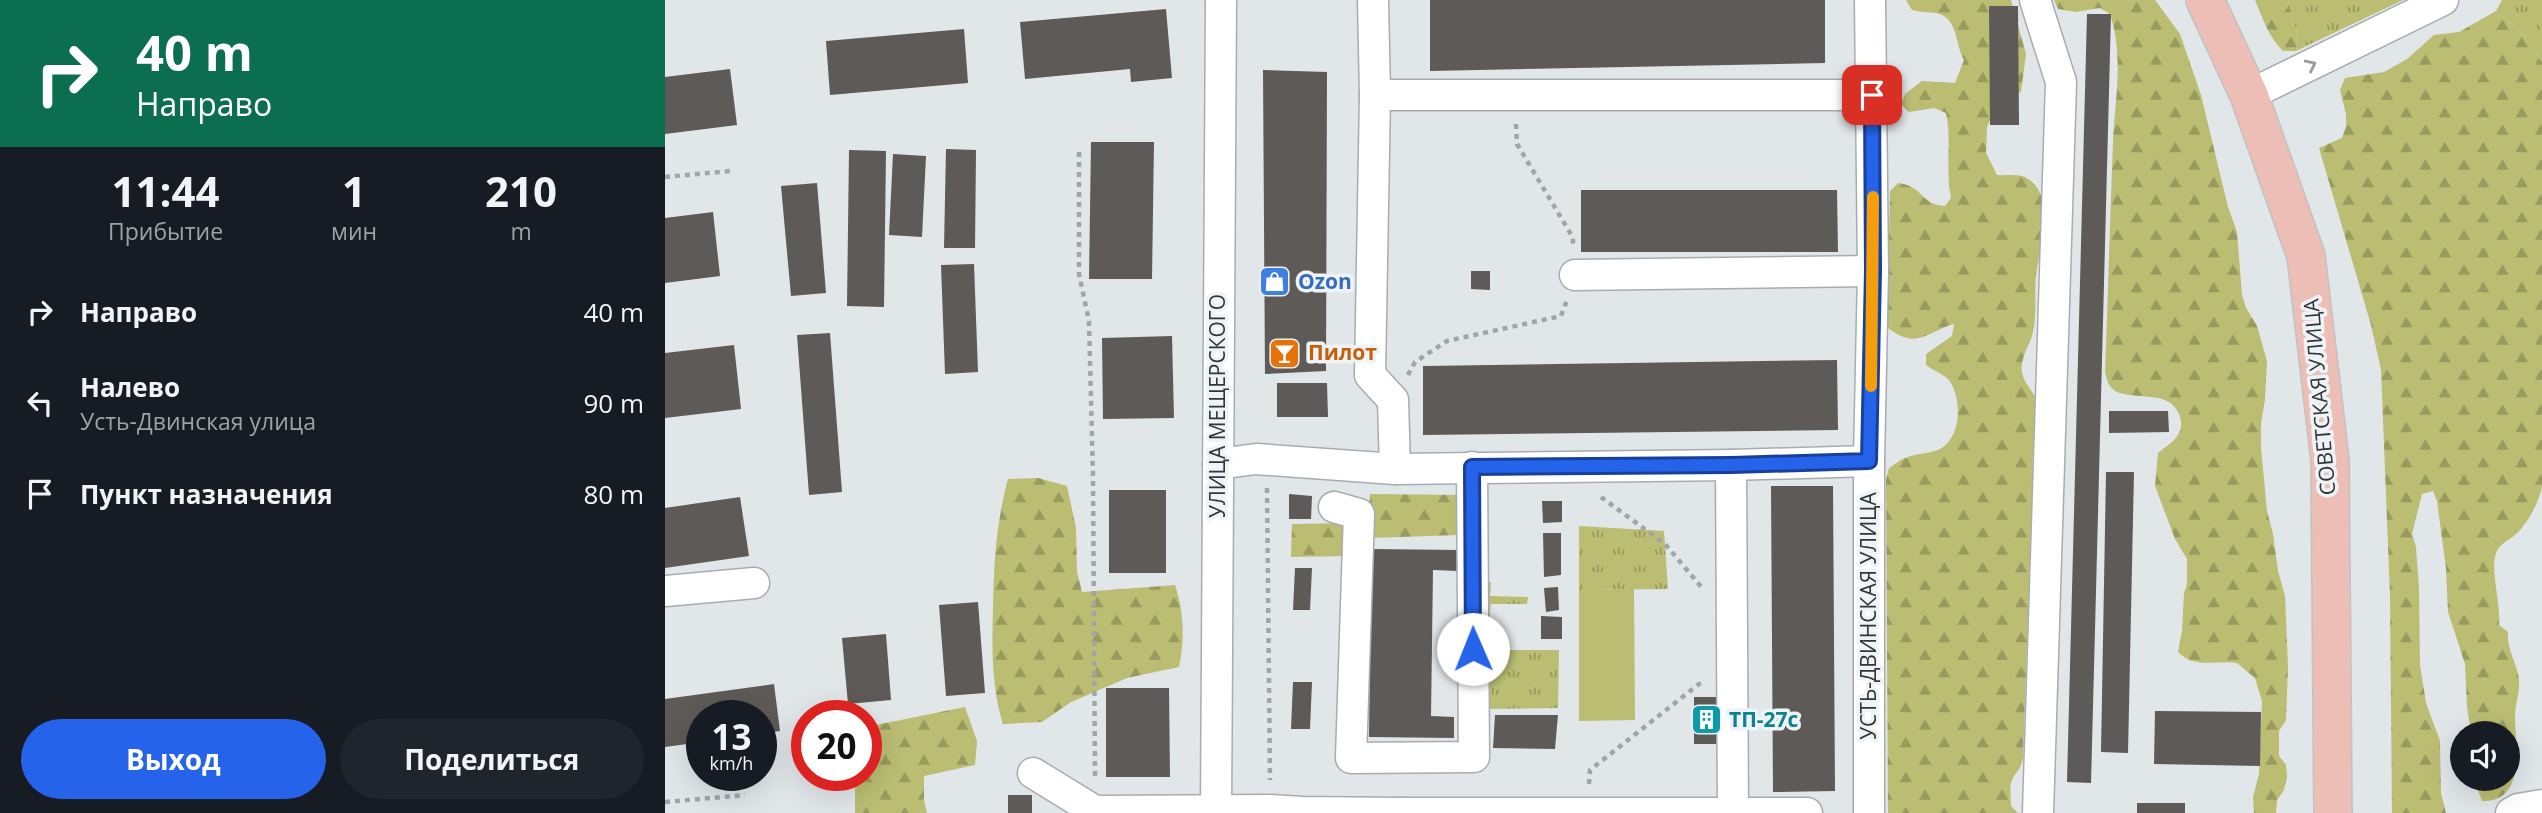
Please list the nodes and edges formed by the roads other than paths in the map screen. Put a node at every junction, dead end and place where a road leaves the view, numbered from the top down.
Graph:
1 (1221, 0) edge
2 (1373, 0) edge
3 (1870, 0) edge
4 (2035, 0) edge
5 (2205, 0) edge
6 (2443, 0) edge
7 (1872, 95) junction
8 (2249, 95) junction
9 (1375, 96) junction
10 (1873, 271) junction
11 (1575, 275) road end
12 (1869, 461) junction
13 (1218, 464) junction
14 (1731, 465) junction
15 (1472, 467) junction
16 (1395, 469) junction
17 (1334, 507) dead end
18 (754, 583) dead end
19 (665, 591) edge
20 (1033, 773) dead end
21 (2542, 805) edge
22 (1586, 811) edge
23 (1216, 812) edge
24 (1401, 813) edge
25 (1733, 813) edge
26 (1807, 813) edge
27 (1869, 813) edge
28 (2038, 813) edge
29 (2333, 813) edge
30 (2511, 813) edge

1 - 13 street, УЛИЦА МЕЩЕРСКОГО
2 - 9 street
3 - 7 street, УСТЬ-ДВИНСКАЯ УЛИЦА
4 - 28 street
5 - 8 main road, СОВЕТСКАЯ УЛИЦА
8 -> 6 street
7 - 9 street
7 - 10 street, УСТЬ-ДВИНСКАЯ УЛИЦА
8 - 29 main road, СОВЕТСКАЯ УЛИЦА
9 - 16 street
10 - 11 street
10 - 12 street, УСТЬ-ДВИНСКАЯ УЛИЦА
12 - 14 street
12 - 27 street, УСТЬ-ДВИНСКАЯ УЛИЦА
13 - 16 street
13 - 23 street, УЛИЦА МЕЩЕРСКОГО
14 - 15 street
14 - 25 street
15 - 16 street
15 - 17 street
18 - 19 street
20 - 23 street
21 - 30 street
22 - 24 street
22 - 25 street
23 - 24 street
25 - 26 street

